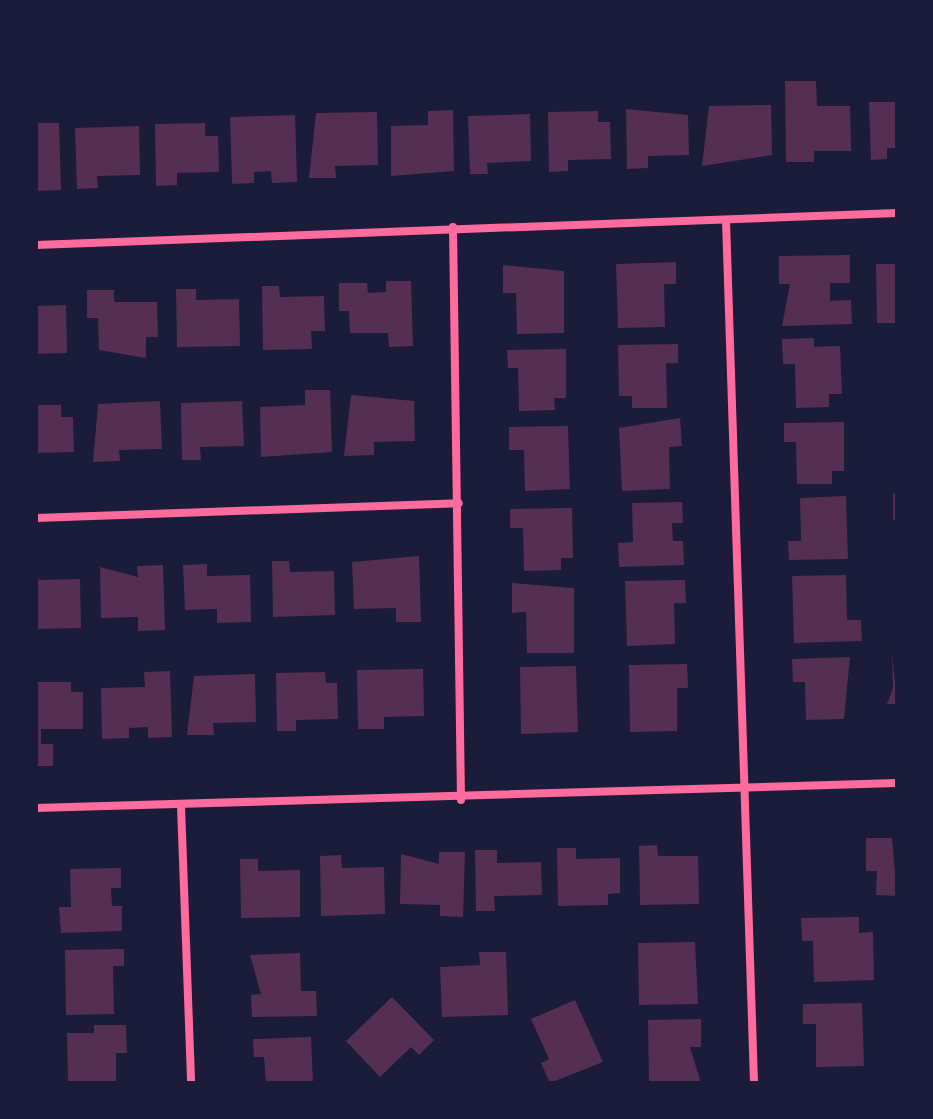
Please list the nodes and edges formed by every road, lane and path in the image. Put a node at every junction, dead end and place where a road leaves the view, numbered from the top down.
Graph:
1 (897, 213) edge
2 (726, 220) junction
3 (453, 227) junction
4 (36, 245) edge
5 (459, 503) junction
6 (36, 518) edge
7 (897, 783) edge
8 (747, 792) junction
9 (461, 800) junction
10 (181, 806) junction
11 (36, 808) edge
12 (191, 1083) edge
13 (754, 1083) edge

1 - 2 street
2 - 3 street
2 - 8 street
3 - 4 street
3 - 5 street
5 - 6 street
5 - 9 street
7 - 8 street
8 - 9 street
8 - 13 street
9 - 10 street
10 - 11 street
10 - 12 street

